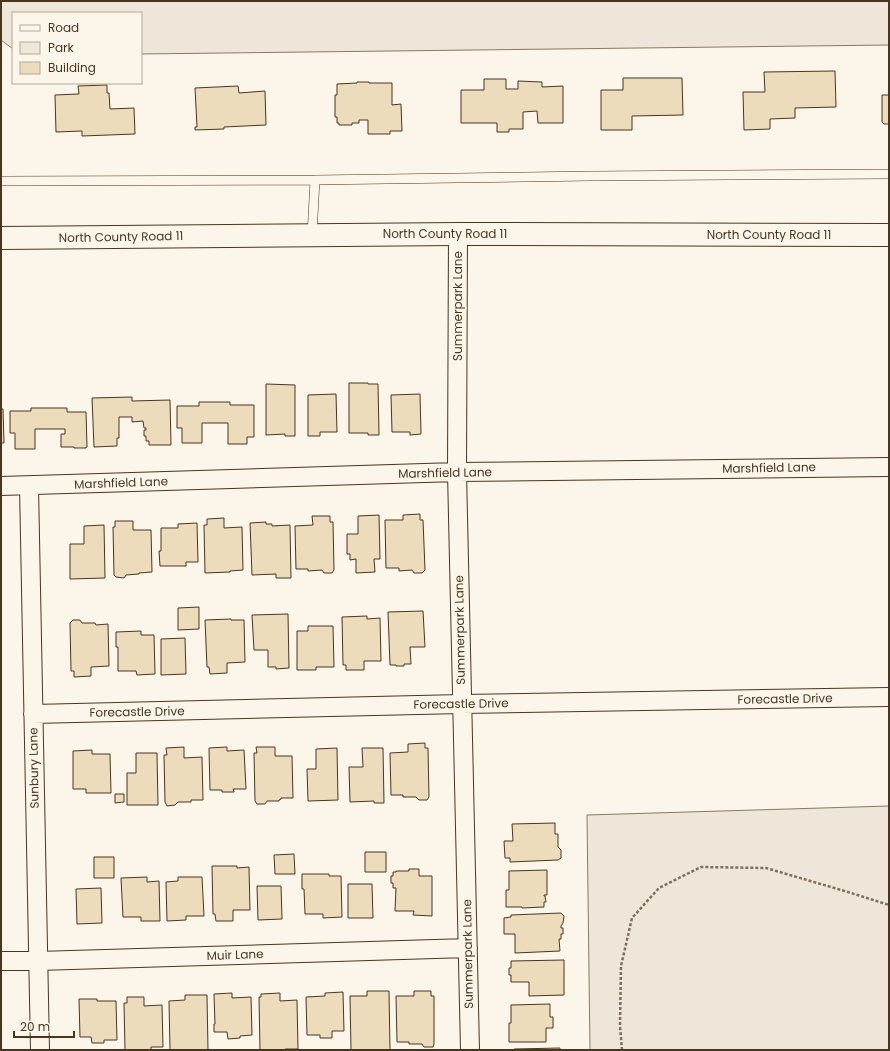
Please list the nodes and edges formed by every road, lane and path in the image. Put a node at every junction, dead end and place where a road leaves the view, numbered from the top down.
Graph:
1 (889, 174) edge
2 (314, 180) junction
3 (1, 181) edge
4 (458, 234) junction
5 (312, 235) junction
6 (889, 235) edge
7 (1, 238) edge
8 (889, 467) edge
9 (457, 472) junction
10 (1, 486) edge
11 (29, 486) junction
12 (889, 697) edge
13 (462, 704) junction
14 (33, 714) junction
15 (889, 905) edge
16 (468, 948) junction
17 (1, 961) edge
18 (38, 961) junction
19 (40, 1050) edge
20 (470, 1050) edge
21 (622, 1050) edge

1 - 2 lane
2 - 3 lane
2 - 5 lane
4 - 5 main road, North County Road 11
4 - 6 main road, North County Road 11
4 - 9 street, Summerpark Lane
5 - 7 main road, North County Road 11
8 - 9 street, Marshfield Lane
9 - 11 street, Marshfield Lane
9 - 13 street, Summerpark Lane
10 - 11 street, Marshfield Lane
11 - 14 street, Sunbury Lane
12 - 13 street, Forecastle Drive
13 - 14 street, Forecastle Drive
13 - 16 street, Summerpark Lane
14 - 18 street, Sunbury Lane
15 - 21 path
16 - 18 street, Muir Lane
16 - 20 street, Summerpark Lane
17 - 18 street, Muir Lane
18 - 19 street, Sunbury Lane

